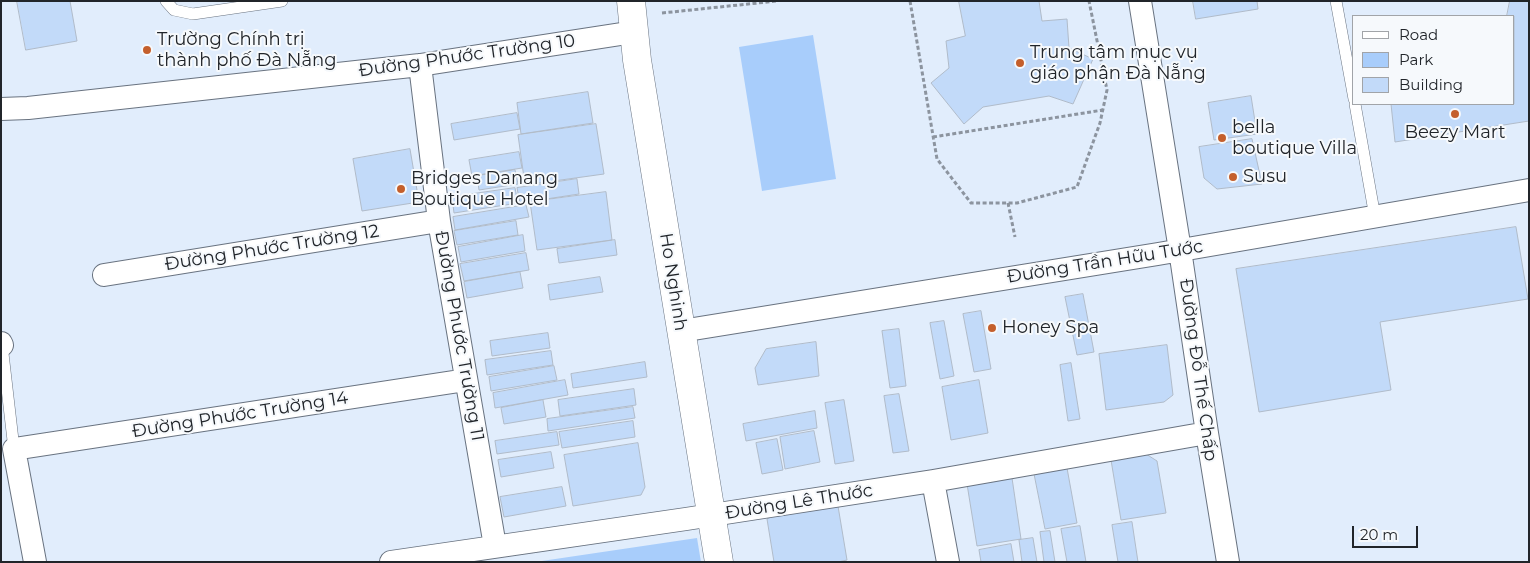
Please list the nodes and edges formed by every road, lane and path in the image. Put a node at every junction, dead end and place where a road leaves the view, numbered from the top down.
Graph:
1 (166, 1) edge
2 (282, 1) edge
3 (631, 1) edge
4 (777, 1) edge
5 (910, 1) edge
6 (1089, 1) edge
7 (1140, 1) edge
8 (1336, 1) edge
9 (662, 13) dead end
10 (634, 32) junction
11 (420, 65) junction
12 (1352, 88) edge
13 (1355, 105) edge
14 (1, 108) edge
15 (1103, 110) junction
16 (933, 137) junction
17 (1529, 190) edge
18 (1008, 203) junction
19 (1375, 217) junction
20 (439, 221) junction
21 (1015, 237) dead end
22 (1180, 250) junction
23 (104, 275) dead end
24 (681, 331) junction
25 (2, 344) edge
26 (466, 380) junction
27 (1206, 433) junction
28 (14, 449) junction
29 (933, 481) junction
30 (712, 515) junction
31 (495, 546) junction
32 (35, 562) edge
33 (391, 562) edge
34 (719, 562) edge
35 (948, 562) edge
36 (1228, 562) edge

1 - 2 lane
3 - 10 street, Ho Nghinh
4 - 9 path
5 - 16 path
6 - 15 path
7 - 22 street, Đường Đỗ Thế Chấp
8 - 12 lane
10 - 11 street, Đường Phước Trường 10
10 - 24 street, Ho Nghinh
11 - 14 street, Đường Phước Trường 10
11 - 20 street, Đường Phước Trường 11
13 - 19 lane
15 - 16 path
15 - 18 path
16 - 18 path
17 - 19 street, Đường Trần Hữu Tước
18 - 21 path
19 - 22 street, Đường Trần Hữu Tước
20 - 23 street, Đường Phước Trường 12
20 - 26 street, Đường Phước Trường 11
22 - 24 street, Đường Trần Hữu Tước
22 - 27 street, Đường Đỗ Thế Chấp
24 - 30 street, Ho Nghinh
25 - 28 lane
26 - 28 street, Đường Phước Trường 14
26 - 31 street, Đường Phước Trường 11
27 - 29 street, Đường Lê Thước
27 - 36 street, Đường Đỗ Thế Chấp
28 - 32 street
29 - 30 street, Đường Lê Thước
29 - 35 street
30 - 31 street, Đường Lê Thước
30 - 34 street, Ho Nghinh
31 - 33 street, Đường Lê Thước

